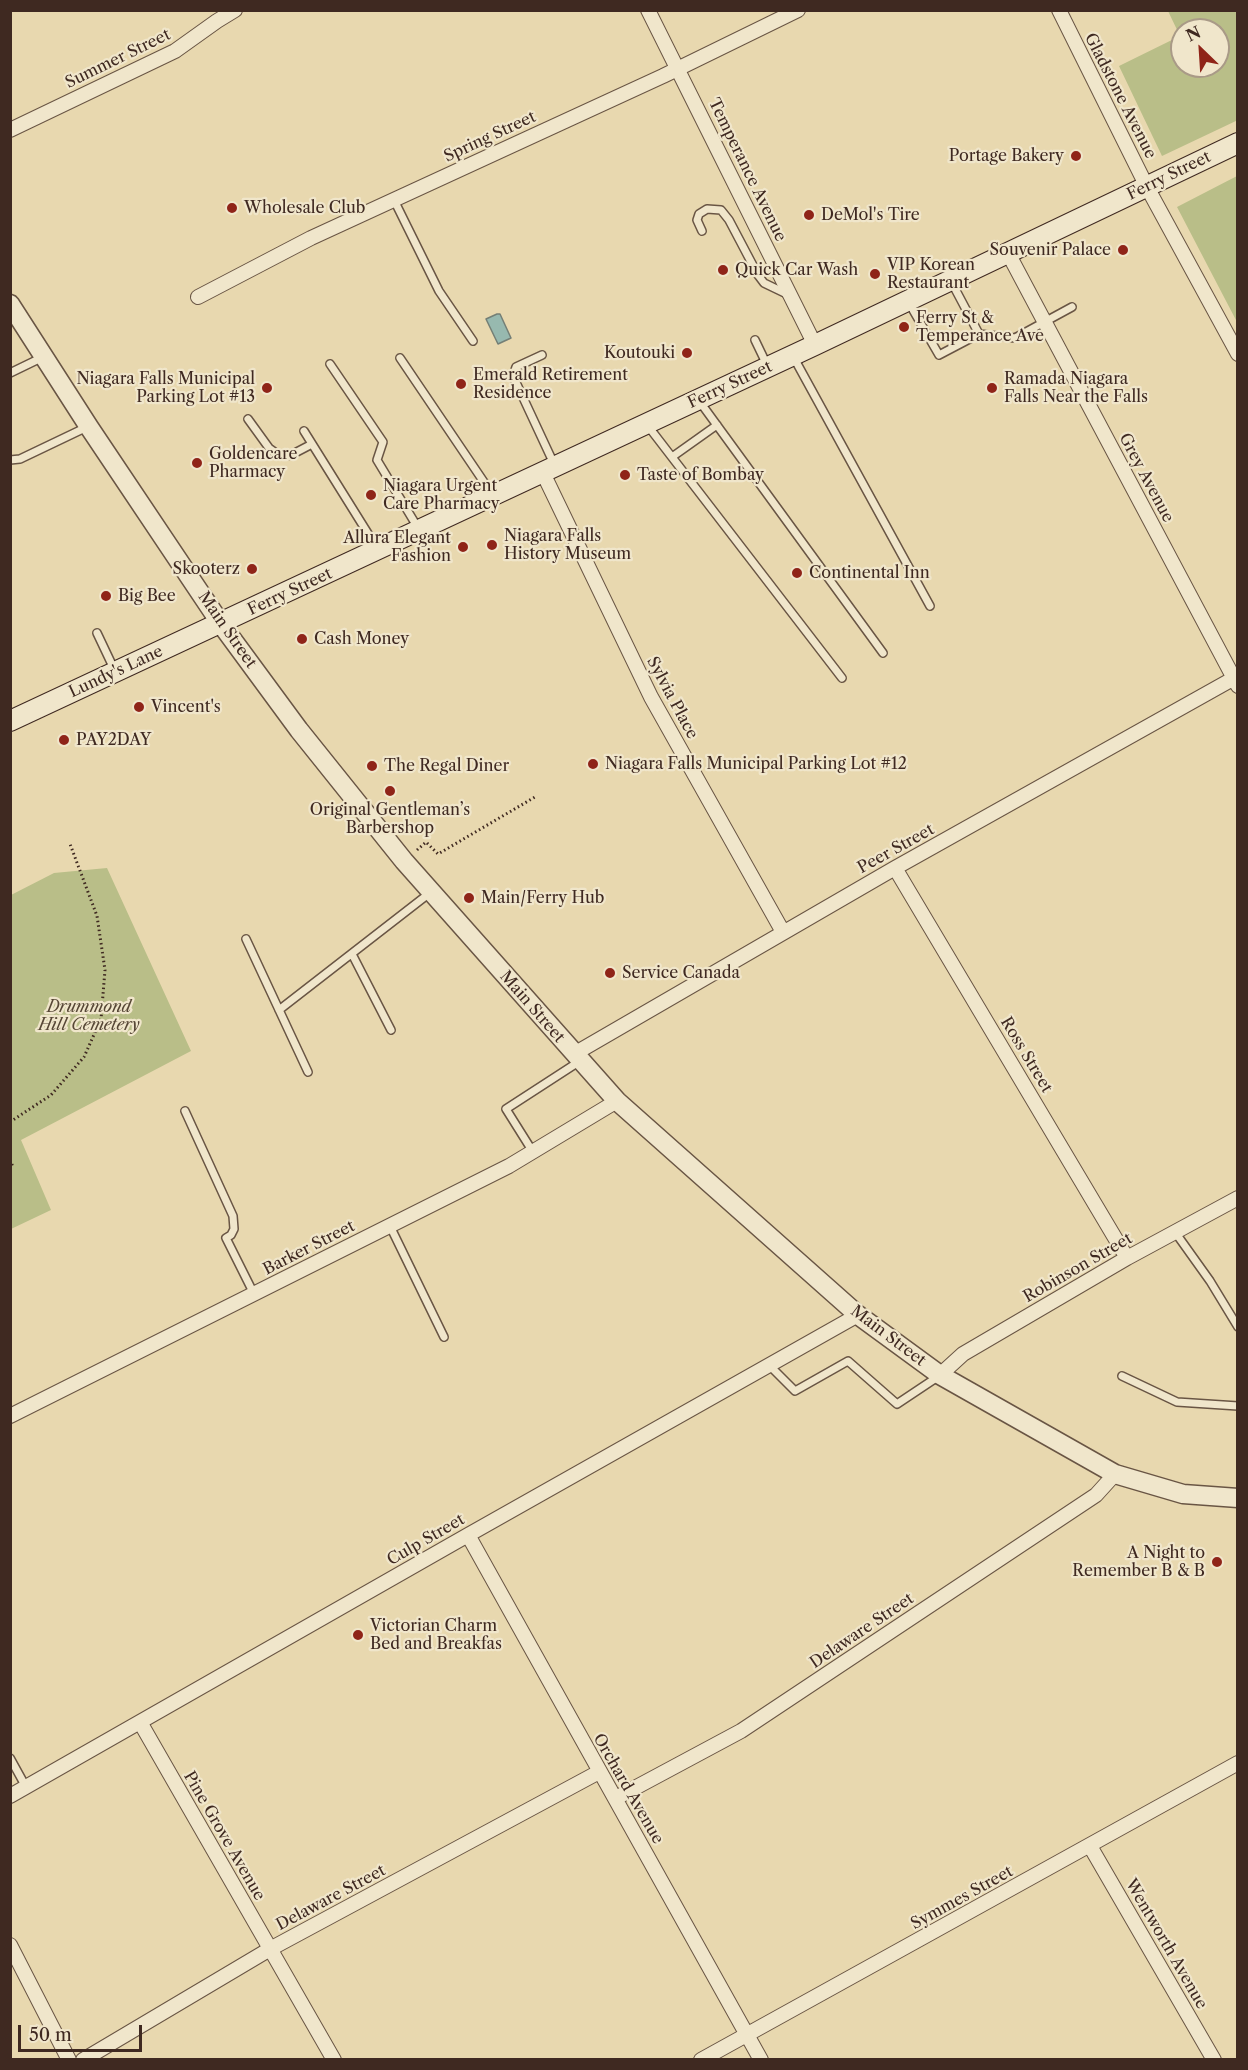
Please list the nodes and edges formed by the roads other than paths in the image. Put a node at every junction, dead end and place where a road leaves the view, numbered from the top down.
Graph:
1 (236, 10) edge
2 (648, 10) edge
3 (798, 10) edge
4 (1059, 10) edge
5 (679, 69) junction
6 (10, 130) edge
7 (1238, 143) edge
8 (1147, 187) junction
9 (394, 200) junction
10 (702, 231) dead end
11 (1008, 253) junction
12 (951, 281) junction
13 (791, 296) junction
14 (198, 297) dead end
15 (908, 301) junction
16 (10, 304) edge
17 (1071, 307) dead end
18 (1045, 322) junction
19 (979, 334) junction
20 (754, 340) dead end
21 (473, 341) dead end
22 (815, 345) junction
23 (1238, 354) edge
24 (542, 355) dead end
25 (793, 356) junction
26 (44, 357) junction
27 (400, 358) dead end
28 (330, 364) dead end
29 (768, 368) junction
30 (10, 373) edge
31 (699, 400) junction
32 (248, 419) dead end
33 (647, 424) junction
34 (717, 425) junction
35 (89, 426) junction
36 (304, 431) dead end
37 (312, 444) junction
38 (672, 457) junction
39 (10, 460) edge
40 (549, 470) junction
41 (494, 496) junction
42 (420, 531) junction
43 (378, 550) junction
44 (930, 606) dead end
45 (221, 624) junction
46 (97, 633) dead end
47 (883, 654) dead end
48 (115, 673) junction
49 (842, 678) dead end
50 (1236, 680) edge
51 (10, 721) edge
52 (895, 868) junction
53 (431, 892) junction
54 (783, 932) junction
55 (246, 939) dead end
56 (352, 954) junction
57 (279, 1010) junction
58 (391, 1030) dead end
59 (577, 1057) junction
60 (308, 1072) dead end
61 (617, 1101) junction
62 (184, 1111) dead end
63 (533, 1152) junction
64 (1238, 1198) edge
65 (390, 1226) junction
66 (1175, 1232) junction
67 (1127, 1258) junction
68 (254, 1294) junction
69 (858, 1316) junction
70 (1238, 1327) edge
71 (444, 1337) dead end
72 (769, 1365) junction
73 (940, 1375) junction
74 (1122, 1376) dead end
75 (1238, 1406) edge
76 (10, 1416) edge
77 (1115, 1474) junction
78 (1238, 1498) edge
79 (468, 1535) junction
80 (140, 1722) junction
81 (10, 1758) edge
82 (1238, 1763) edge
83 (599, 1772) junction
84 (26, 1787) junction
85 (10, 1796) edge
86 (616, 1798) junction
87 (1090, 1846) junction
88 (10, 1945) edge
89 (270, 1949) junction
90 (747, 2035) junction
91 (69, 2060) edge
92 (83, 2060) edge
93 (334, 2060) edge
94 (701, 2060) edge
95 (760, 2060) edge
96 (1214, 2060) edge

1 - 6 street, Summer Street
2 - 5 street, Temperance Avenue
3 - 5 street, Spring Street
4 - 8 street, Gladstone Avenue
5 - 9 street, Spring Street
5 - 13 street, Temperance Avenue
7 - 8 main road, Ferry Street
8 - 11 main road, Ferry Street
8 - 23 street, Gladstone Avenue
9 - 14 street, Spring Street
9 - 21 lane
10 - 13 lane
11 - 12 main road, Ferry Street
11 - 18 street, Grey Avenue
12 - 15 main road, Ferry Street
12 - 19 lane
13 - 22 street, Temperance Avenue
15 - 19 lane
15 - 22 main road, Ferry Street
16 - 26 street, Main Street
17 - 18 lane
18 - 19 lane
18 - 50 street, Grey Avenue
20 - 29 lane
22 - 25 main road, Ferry Street
24 - 40 lane
25 - 29 main road, Ferry Street
25 - 44 lane
26 - 30 lane
26 - 35 street, Main Street
27 - 41 lane
28 - 42 lane
29 - 31 main road, Ferry Street
31 - 33 main road, Ferry Street
31 - 34 lane
32 - 37 lane
33 - 38 lane
33 - 40 main road, Ferry Street
34 - 38 lane
34 - 47 lane
35 - 39 lane
35 - 45 street, Main Street
36 - 37 lane
37 - 43 lane
38 - 49 lane
40 - 41 main road, Ferry Street
40 - 54 street, Sylvia Place
41 - 42 main road, Ferry Street
42 - 43 main road, Ferry Street
43 - 45 main road, Ferry Street
45 - 48 main road, Lundy's Lane
45 - 53 street, Main Street
46 - 48 lane
48 - 51 main road, Lundy's Lane
50 - 52 street, Peer Street
52 - 54 street, Peer Street
52 - 67 street, Ross Street
53 - 56 lane
53 - 59 street, Main Street
54 - 59 street, Peer Street
55 - 57 lane
56 - 57 lane
56 - 58 lane
57 - 60 lane
59 - 61 street, Main Street
59 - 63 lane
61 - 63 street, Barker Street
61 - 69 street, Main Street
62 - 68 lane
63 - 65 street, Barker Street
64 - 66 street, Robinson Street
65 - 68 street, Barker Street
65 - 71 lane
66 - 67 street, Robinson Street
66 - 70 lane
67 - 73 street, Robinson Street
68 - 76 street, Barker Street
69 - 72 street, Culp Street
69 - 73 street, Main Street
72 - 73 lane
72 - 79 street, Culp Street
73 - 77 street, Main Street
74 - 75 lane
77 - 78 street, Main Street
77 - 86 street, Delaware Street
79 - 80 street, Culp Street
79 - 83 street, Orchard Avenue
80 - 84 street, Culp Street
80 - 89 street, Pine Grove Avenue
81 - 84 lane
82 - 87 street, Symmes Street
83 - 86 street, Orchard Avenue
83 - 89 street, Delaware Street
84 - 85 street, Culp Street
86 - 90 street, Orchard Avenue
87 - 90 street, Symmes Street
87 - 96 street, Wentworth Avenue
88 - 91 street
89 - 92 street, Delaware Street
89 - 93 street, Pine Grove Avenue
90 - 94 street, Symmes Street
90 - 95 street, Orchard Avenue

